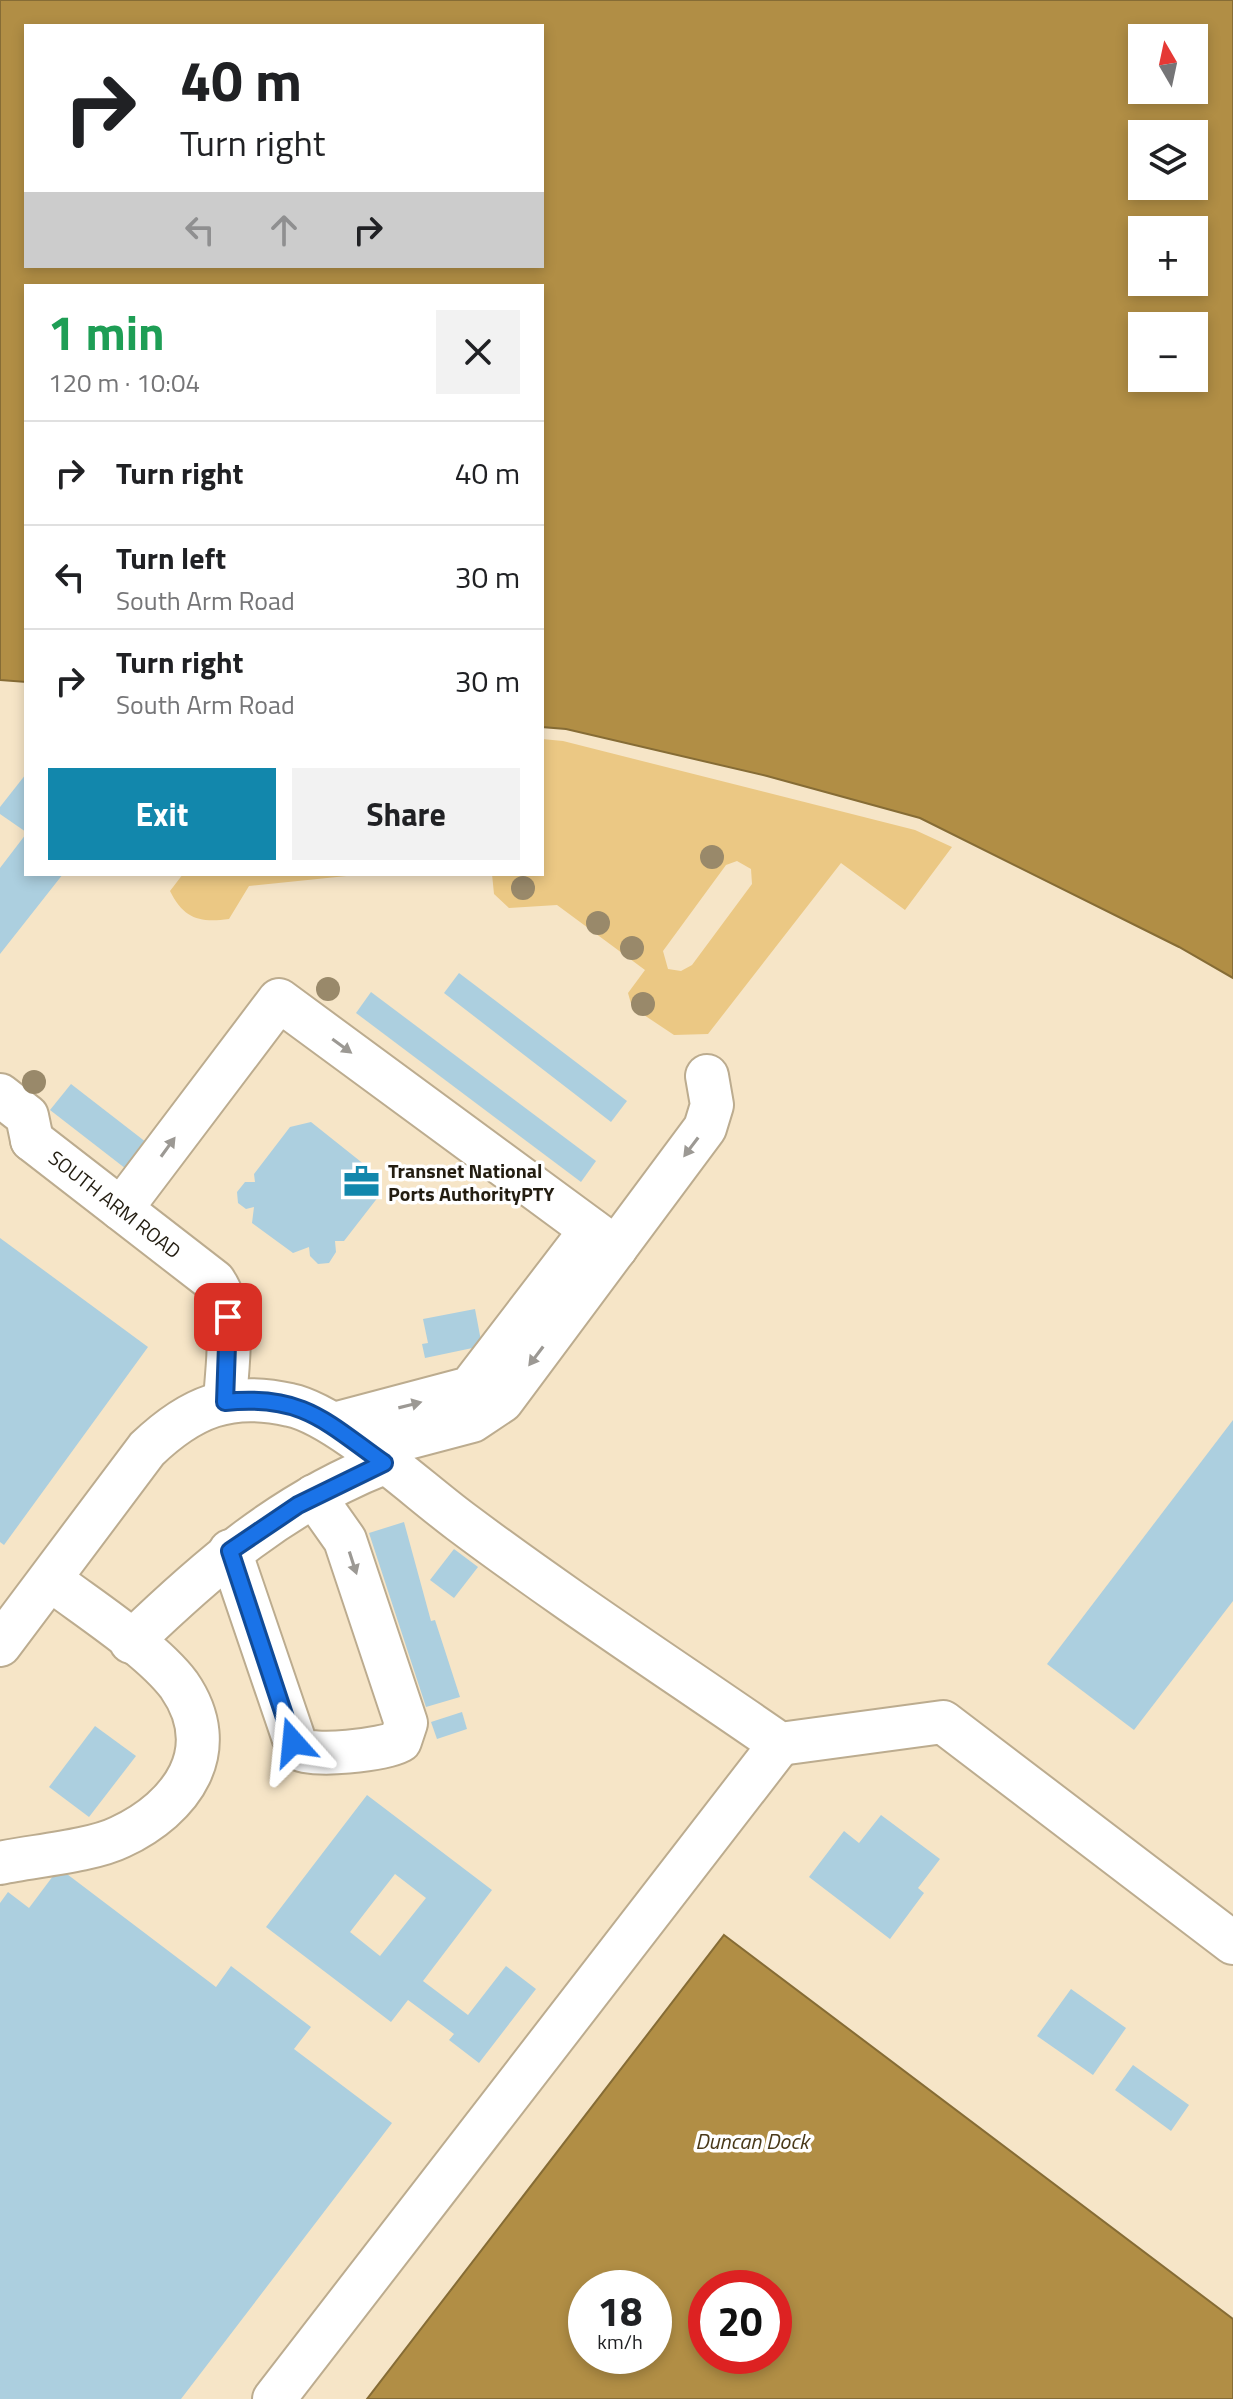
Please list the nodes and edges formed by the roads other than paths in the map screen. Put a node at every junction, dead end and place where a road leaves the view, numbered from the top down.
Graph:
1 (707, 1076) dead end
2 (0, 1095) edge
3 (16, 1143) edge
4 (121, 1209) junction
5 (604, 1239) junction
6 (225, 1402) junction
7 (361, 1445) junction
8 (314, 1496) junction
9 (230, 1551) junction
10 (51, 1580) junction
11 (131, 1642) junction
12 (0, 1645) edge
13 (780, 1744) junction
14 (0, 1863) edge
15 (1233, 1943) edge
16 (274, 2399) edge

1 -> 5 street
2 - 3 street
3 - 4 street, SOUTH ARM ROAD
4 -> 5 street
4 - 6 street, SOUTH ARM ROAD
5 - 7 street
6 - 7 street
6 - 10 street
7 - 8 street
7 - 13 street
8 - 9 street
8 -> 9 street
9 - 11 street
10 - 11 street
10 - 12 street
11 - 14 street
13 - 15 street
13 - 16 street

